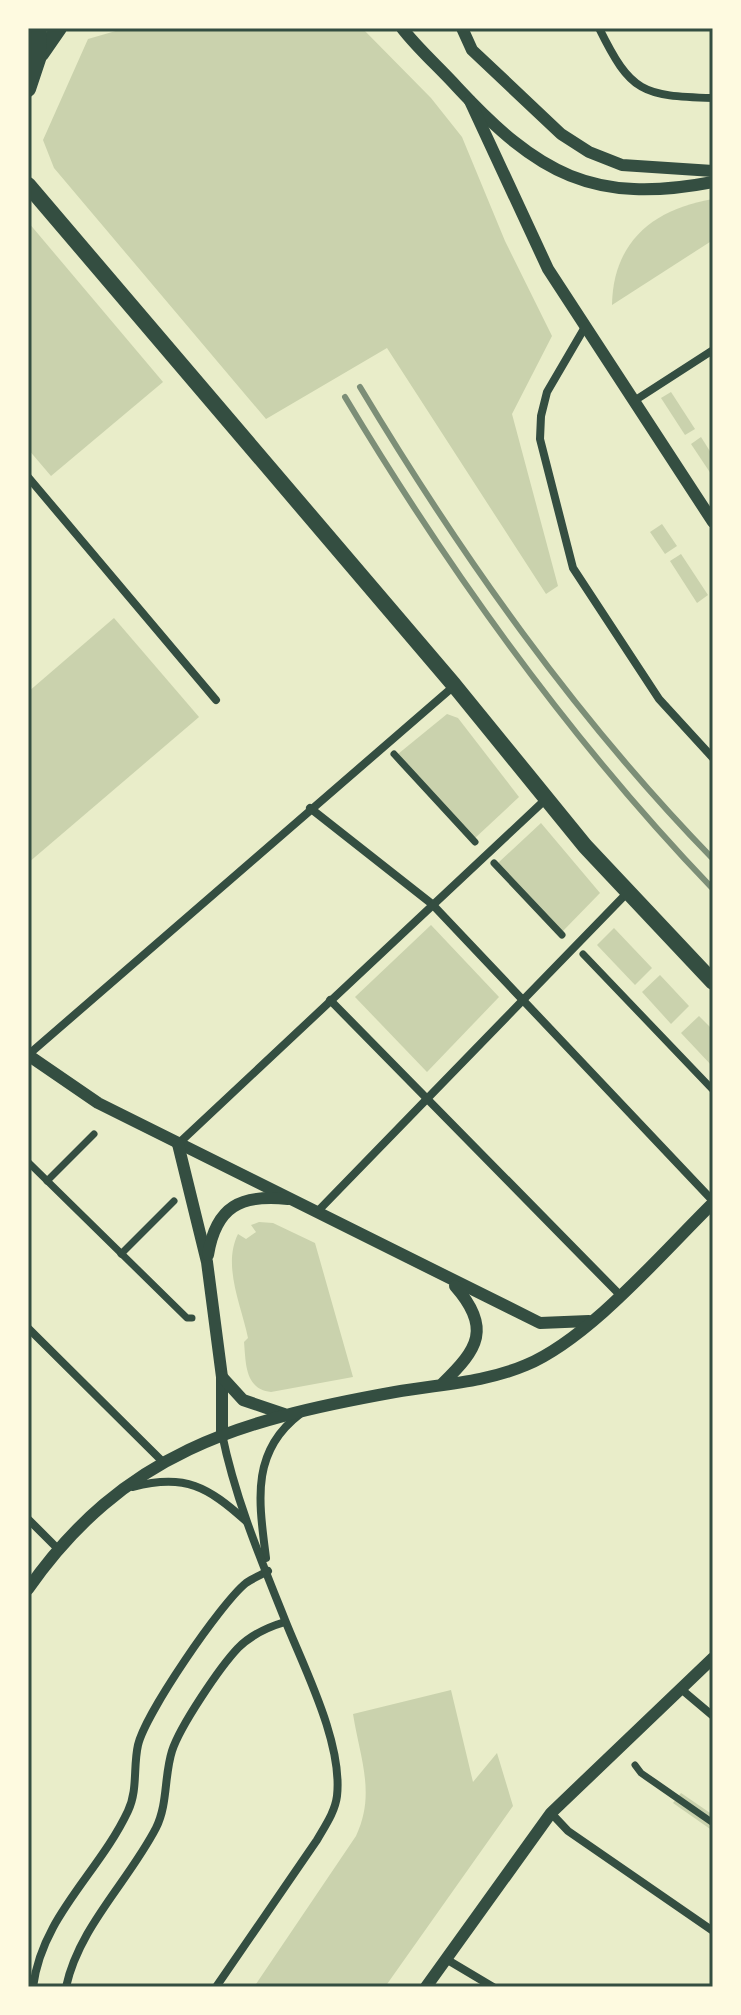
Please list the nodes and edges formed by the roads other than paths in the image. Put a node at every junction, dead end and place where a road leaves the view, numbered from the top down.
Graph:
1 (39, 28) edge
2 (59, 28) edge
3 (402, 28) edge
4 (462, 28) edge
5 (599, 28) edge
6 (38, 59) junction
7 (28, 89) edge
8 (713, 98) edge
9 (470, 101) junction
10 (713, 171) edge
11 (28, 172) edge
12 (713, 182) edge
13 (32, 188) edge
14 (585, 327) junction
15 (713, 350) edge
16 (634, 401) junction
17 (28, 477) edge
18 (713, 522) edge
19 (454, 685) junction
20 (216, 700) dead end
21 (394, 754) dead end
22 (713, 758) edge
23 (546, 799) junction
24 (310, 808) junction
25 (475, 842) dead end
26 (494, 863) dead end
27 (627, 893) junction
28 (432, 904) junction
29 (562, 935) dead end
30 (583, 954) dead end
31 (713, 982) edge
32 (330, 1000) junction
33 (521, 1001) junction
34 (28, 1055) edge
35 (713, 1090) edge
36 (427, 1099) junction
37 (94, 1134) dead end
38 (178, 1144) junction
39 (28, 1162) edge
40 (47, 1181) junction
41 (295, 1200) junction
42 (174, 1201) dead end
43 (713, 1202) edge
44 (317, 1212) junction
45 (121, 1254) junction
46 (207, 1262) junction
47 (450, 1280) junction
48 (619, 1294) junction
49 (192, 1318) dead end
50 (589, 1321) junction
51 (28, 1328) edge
52 (222, 1377) junction
53 (443, 1383) junction
54 (307, 1408) junction
55 (284, 1414) junction
56 (222, 1434) junction
57 (163, 1462) junction
58 (118, 1490) junction
59 (28, 1519) edge
60 (247, 1521) junction
61 (57, 1548) junction
62 (268, 1571) junction
63 (28, 1589) edge
64 (285, 1622) junction
65 (713, 1658) edge
66 (681, 1689) junction
67 (713, 1716) edge
68 (635, 1765) dead end
69 (551, 1813) junction
70 (713, 1823) edge
71 (713, 1931) edge
72 (446, 1959) junction
73 (33, 1987) edge
74 (66, 1987) edge
75 (216, 1987) edge
76 (426, 1987) edge
77 (493, 1987) edge

1 - 6 main road
2 - 6 main road
3 - 9 street
4 - 10 street
5 - 8 street
6 - 7 main road
9 - 12 street
9 - 14 street
11 - 13 main road
13 - 19 main road
14 - 16 street
14 - 22 street
15 - 16 street
16 - 18 street
17 - 20 street
19 - 23 main road
19 - 24 street
21 - 25 street
23 - 27 main road
23 - 28 street
24 - 28 street
24 - 34 street
26 - 29 street
27 - 31 main road
27 - 33 street
28 - 32 street
28 - 33 street
30 - 35 street
32 - 36 street
32 - 38 street
33 - 36 street
33 - 43 street
34 - 38 street
36 - 44 street
36 - 48 street
37 - 40 street
38 - 41 street
38 - 46 street
39 - 40 street
40 - 45 street
41 - 44 street
41 - 46 street
42 - 45 street
43 - 48 street
44 - 47 street
45 - 49 street
46 - 52 street
47 - 50 street
47 - 53 street
48 - 50 street
50 - 53 street
51 - 57 street
52 - 55 street
52 - 56 street
53 - 54 street
54 - 55 street
54 - 62 street
55 - 56 street
56 - 57 street
56 - 60 street
57 - 58 street
58 - 60 street
58 - 61 street
59 - 61 street
60 - 62 street
61 - 63 street
62 - 64 street
62 - 73 street
64 - 74 street
64 - 75 street
65 - 66 street
66 - 67 street
66 - 69 street
68 - 70 street
69 - 71 street
69 - 72 street
72 - 76 street
72 - 77 street

